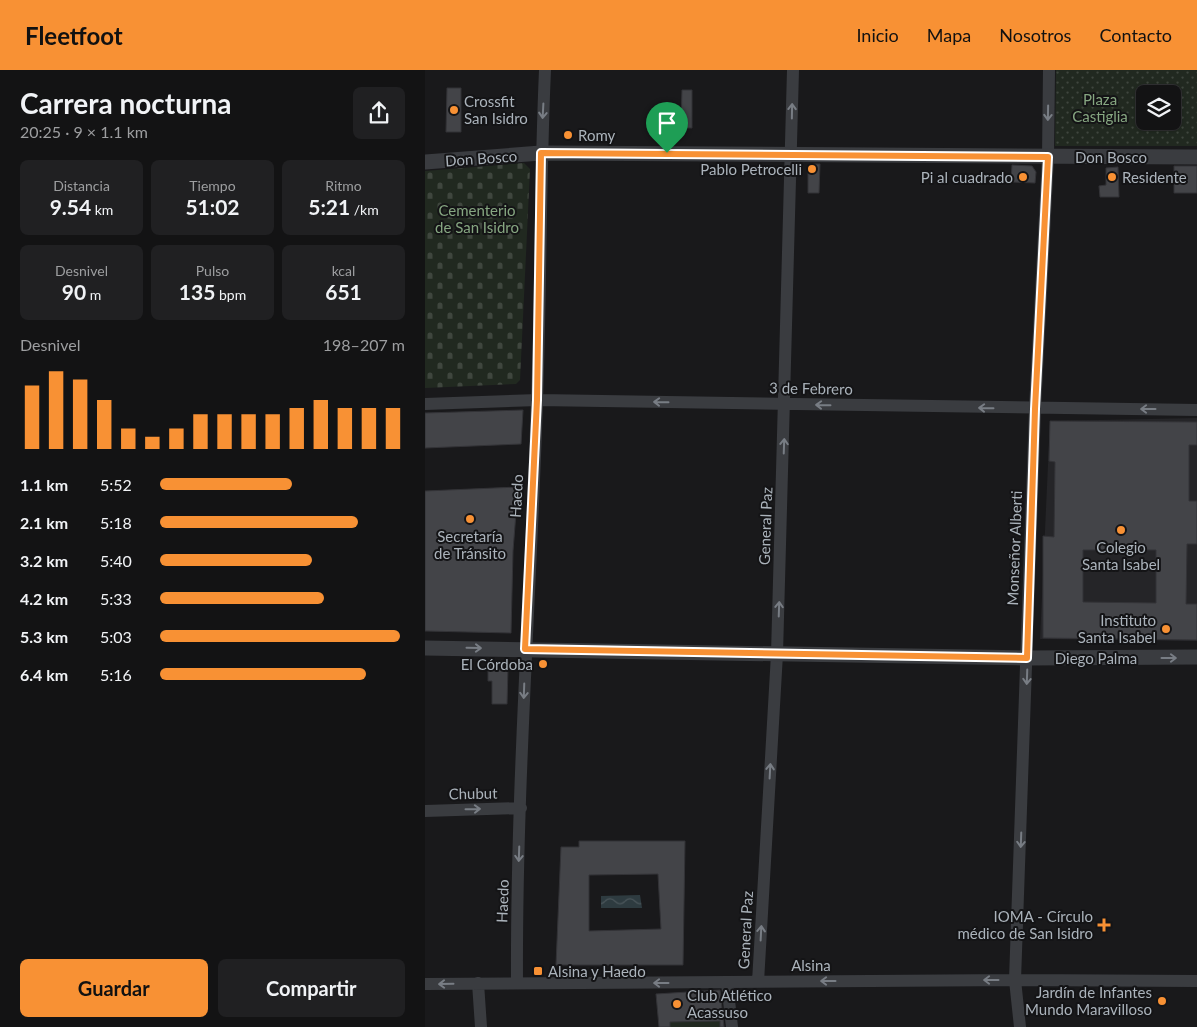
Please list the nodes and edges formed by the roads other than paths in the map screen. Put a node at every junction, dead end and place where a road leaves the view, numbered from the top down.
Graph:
1 (545, 70) edge
2 (793, 70) edge
3 (1049, 70) edge
4 (541, 153) junction
5 (792, 153) junction
6 (1048, 157) junction
7 (1197, 157) edge
8 (425, 162) edge
9 (537, 400) junction
10 (425, 404) edge
11 (785, 404) junction
12 (1035, 409) junction
13 (1197, 410) edge
14 (425, 648) edge
15 (525, 649) junction
16 (777, 654) junction
17 (1197, 657) edge
18 (1027, 658) junction
19 (521, 808) junction
20 (425, 810) edge
21 (1015, 980) junction
22 (1197, 981) edge
23 (758, 982) junction
24 (478, 983) junction
25 (517, 983) junction
26 (727, 983) junction
27 (425, 984) edge
28 (481, 1027) edge
29 (732, 1027) edge
30 (1020, 1027) edge

1 -> 4 street, Haedo
5 -> 2 street, General Paz
3 -> 6 street, Monseñor Alberti
4 - 5 street, Don Bosco
4 - 8 street, Don Bosco
4 - 9 street, Haedo
5 - 6 street, Don Bosco
5 - 11 street, General Paz
6 - 7 street, Don Bosco
6 - 12 street, Monseñor Alberti
9 - 10 street, 3 de Febrero
11 -> 9 street, 3 de Febrero
9 - 15 street, Haedo
12 -> 11 street, 3 de Febrero
16 -> 11 street, General Paz
13 -> 12 street, 3 de Febrero
12 - 18 street, Monseñor Alberti
14 -> 15 street, Diego Palma
15 - 16 street, Diego Palma
15 -> 19 street, Haedo
16 - 18 street, Diego Palma
23 -> 16 street, General Paz
18 -> 17 street, Diego Palma
18 -> 21 street, Monseñor Alberti
20 -> 19 street, Chubut
19 -> 25 street, Haedo
21 - 22 street, Alsina
21 -> 23 street, Alsina
21 - 30 street, Monseñor Alberti
23 - 26 street, Alsina
24 - 25 street, Alsina
24 -> 27 street, Alsina
24 - 28 street
26 -> 25 street, Alsina
26 - 29 street, General Paz

